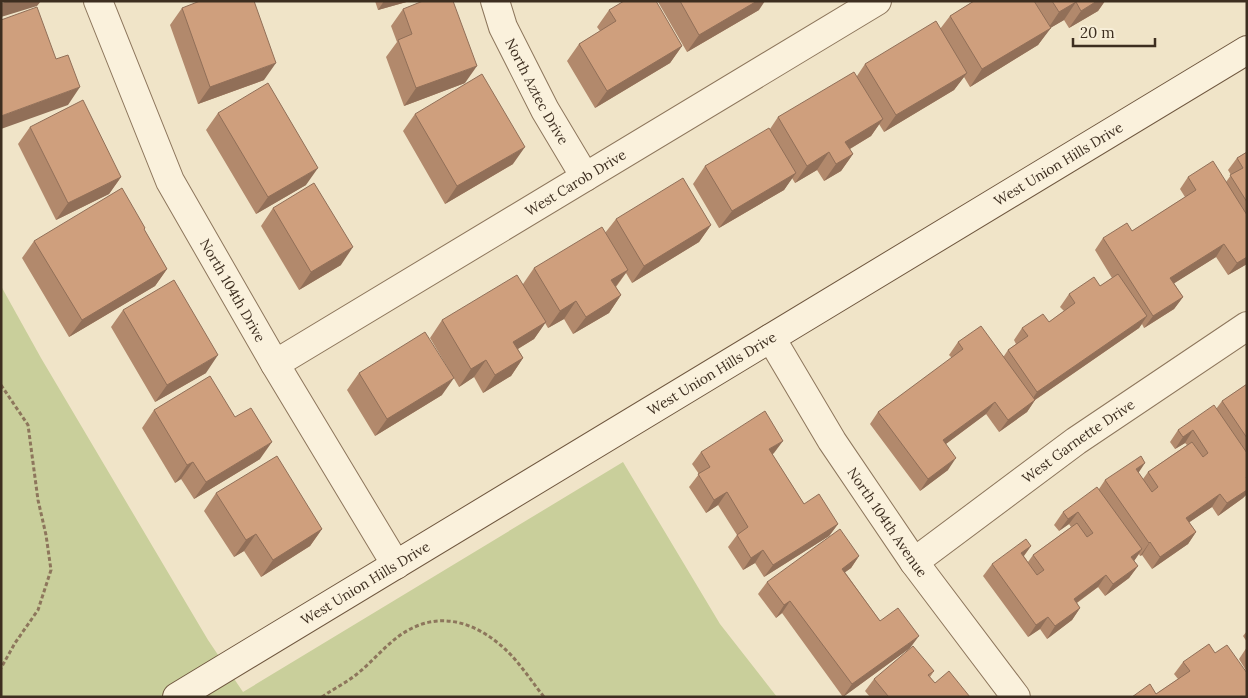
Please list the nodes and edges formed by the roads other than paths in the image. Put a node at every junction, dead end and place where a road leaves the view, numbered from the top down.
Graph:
1 (98, 1) edge
2 (495, 1) edge
3 (877, 1) edge
4 (1247, 50) edge
5 (585, 177) junction
6 (1247, 326) edge
7 (771, 338) junction
8 (275, 364) junction
9 (914, 562) junction
10 (396, 565) junction
11 (177, 697) edge
12 (1016, 697) edge

1 - 8 street, North 104th Drive
2 - 5 street, North Aztec Drive
3 - 5 street, West Carob Drive
4 - 7 street, West Union Hills Drive
5 - 8 street, West Carob Drive
6 - 9 street, West Garnette Drive
7 - 9 street, North 104th Avenue
7 - 10 street, West Union Hills Drive
8 - 10 street, North 104th Drive
9 - 12 street, North 104th Avenue
10 - 11 street, West Union Hills Drive

